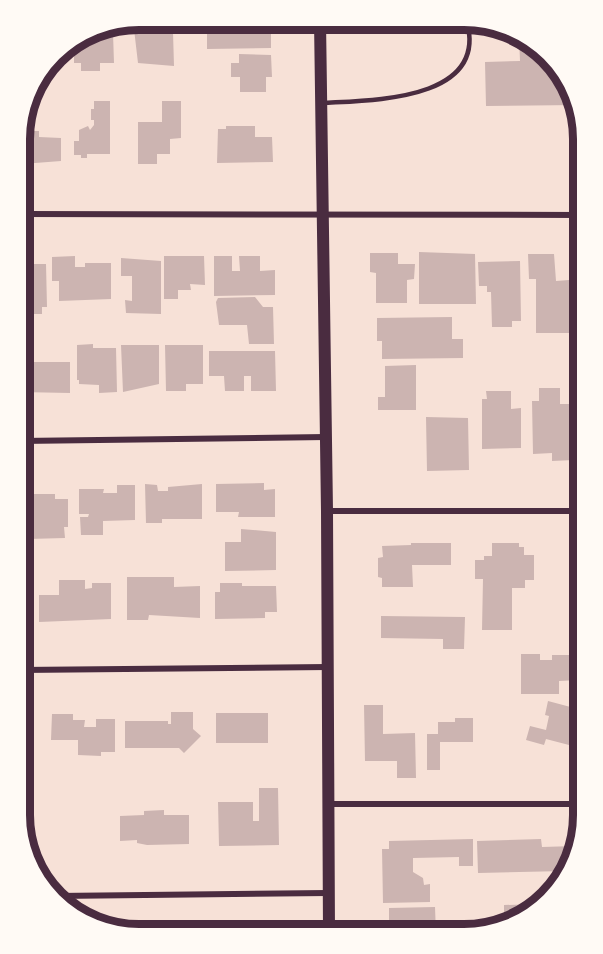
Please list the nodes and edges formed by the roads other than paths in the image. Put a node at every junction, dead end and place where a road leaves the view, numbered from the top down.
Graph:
1 (320, 30) edge
2 (468, 30) edge
3 (321, 103) junction
4 (30, 214) edge
5 (322, 215) junction
6 (573, 215) edge
7 (326, 437) junction
8 (30, 441) edge
9 (573, 511) edge
10 (327, 512) junction
11 (328, 667) junction
12 (30, 670) edge
13 (329, 804) junction
14 (573, 804) edge
15 (329, 893) junction
16 (66, 896) edge
17 (329, 924) edge

1 - 3 main road
2 - 3 lane
3 - 5 main road
4 - 5 street
5 - 6 street
5 - 7 main road
7 - 8 street
7 - 10 main road
9 - 10 street
10 - 11 main road
11 - 12 street
11 - 13 main road
13 - 14 street
13 - 15 main road
15 - 16 street
15 - 17 main road

